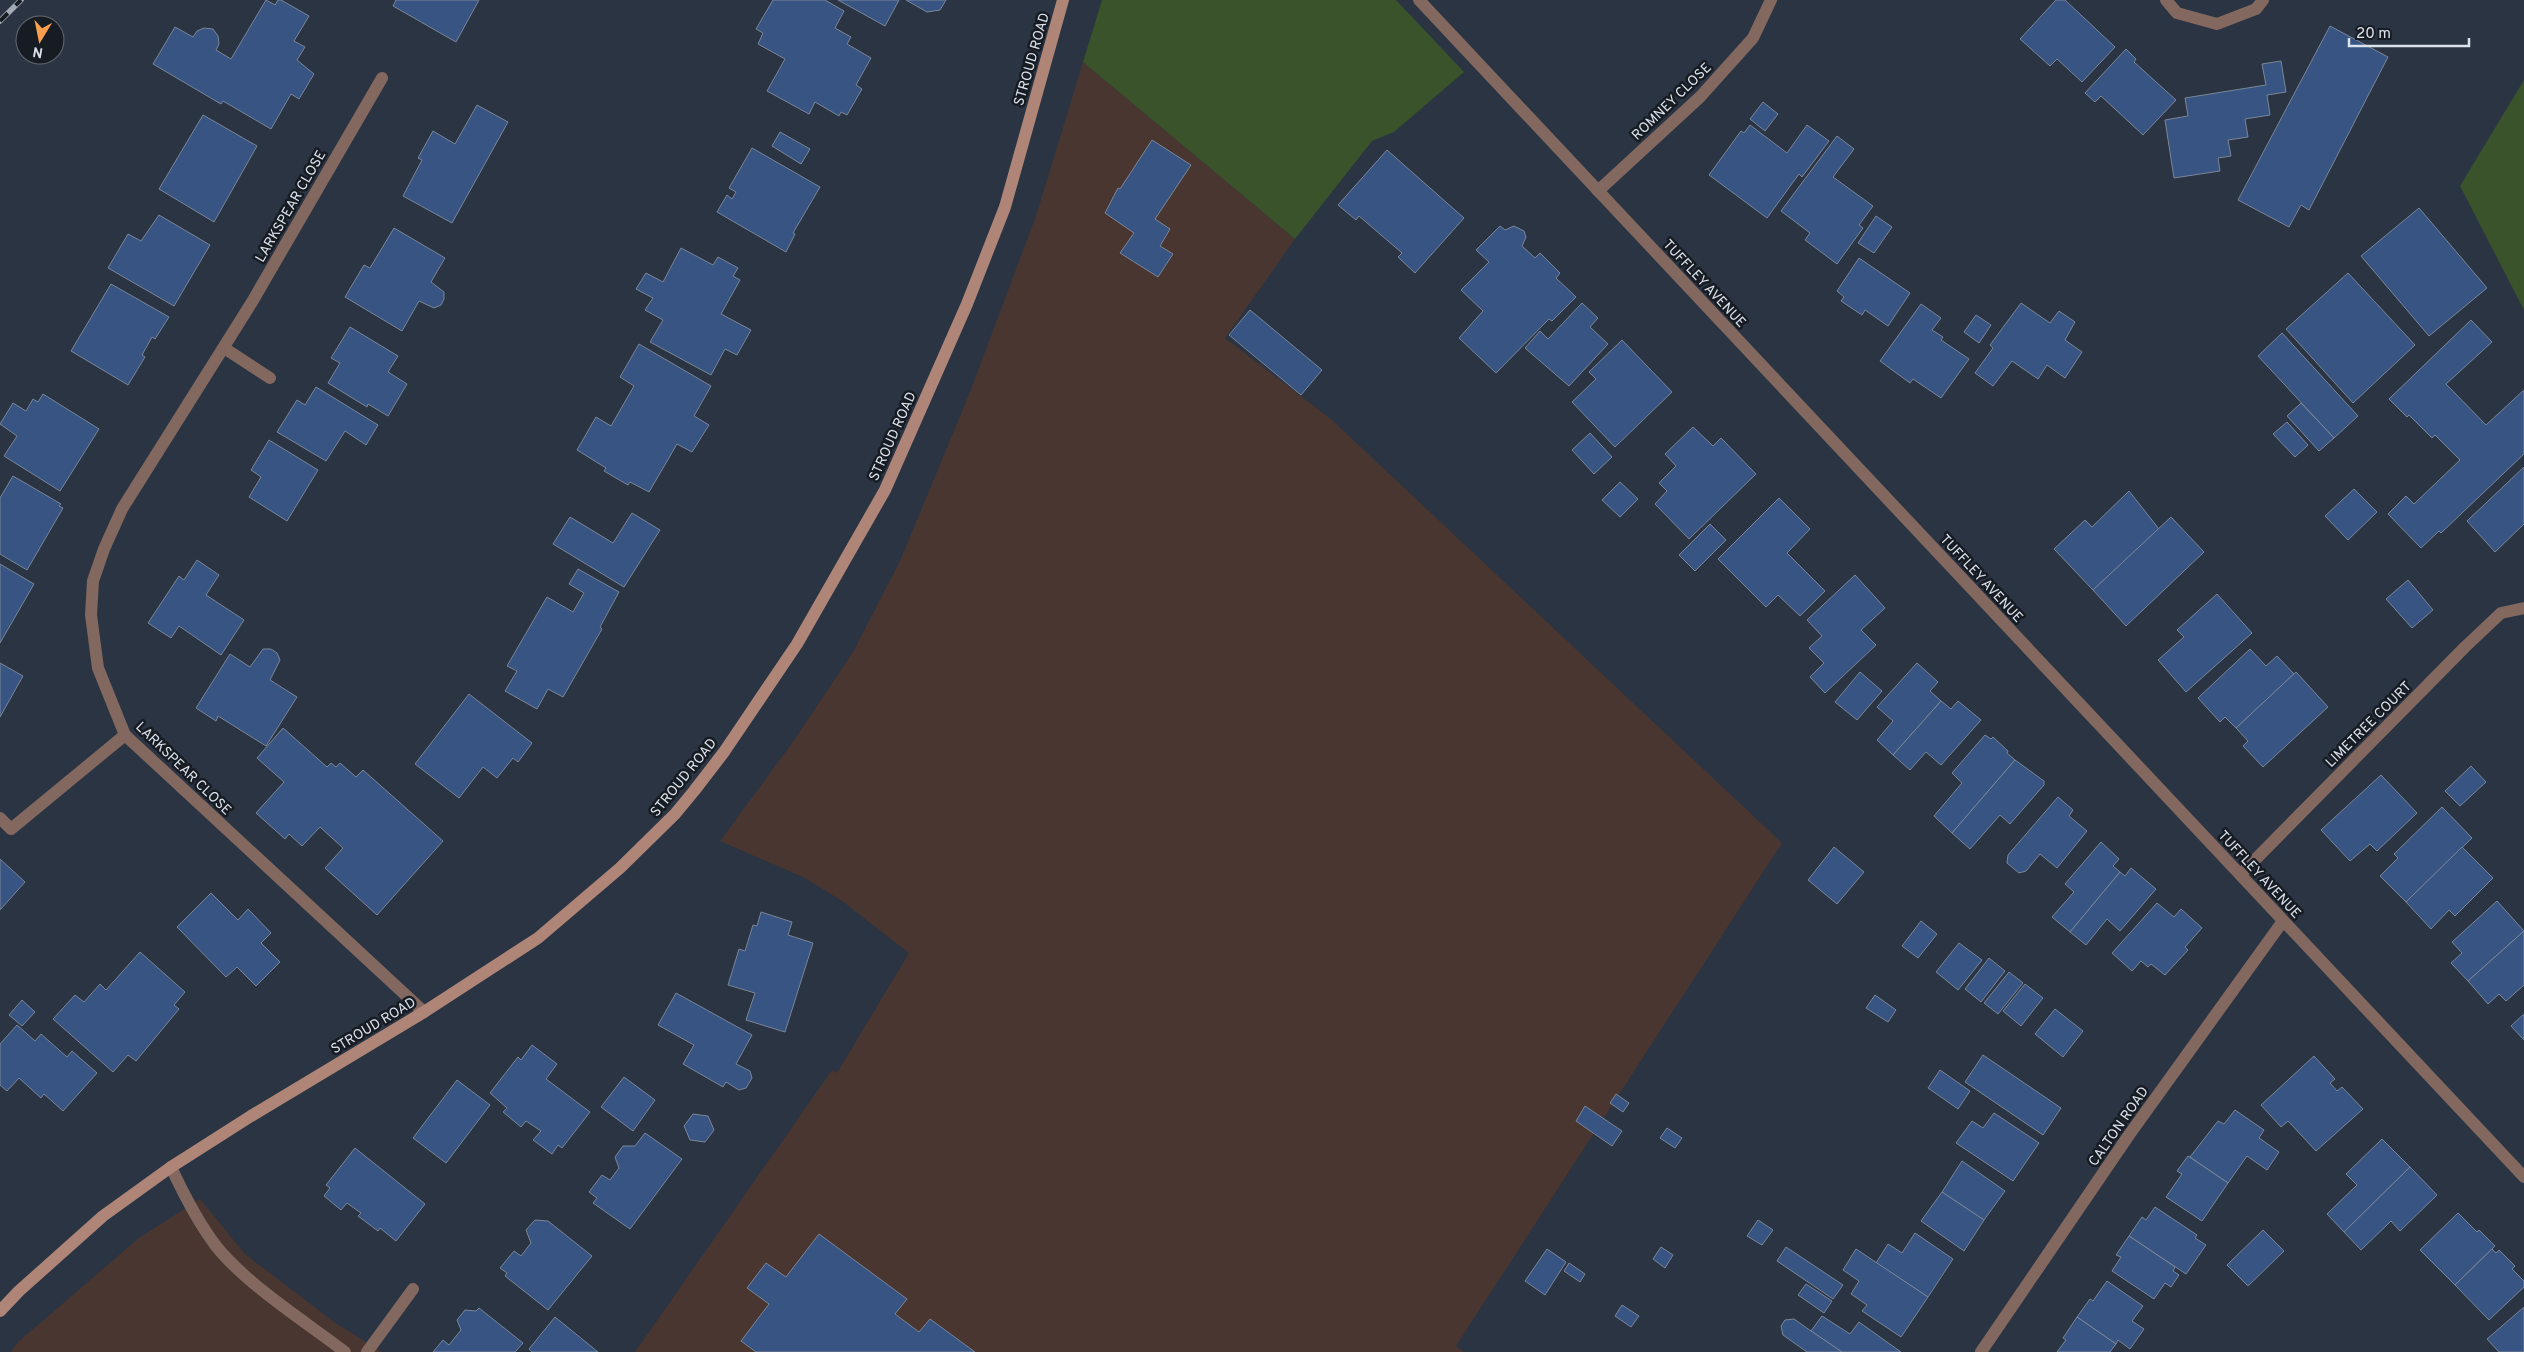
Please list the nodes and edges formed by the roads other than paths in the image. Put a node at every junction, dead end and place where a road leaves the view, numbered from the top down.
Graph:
1 (1063, 0) edge
2 (1419, 0) edge
3 (1771, 0) edge
4 (2166, 0) edge
5 (2263, 0) edge
6 (382, 78) dead end
7 (1598, 191) junction
8 (224, 348) junction
9 (270, 378) dead end
10 (2524, 608) edge
11 (125, 735) junction
12 (0, 818) edge
13 (2241, 874) junction
14 (2283, 921) junction
15 (424, 1012) junction
16 (171, 1167) junction
17 (2524, 1177) edge
18 (413, 1289) dead end
19 (0, 1311) edge
20 (345, 1352) edge
21 (366, 1352) edge
22 (1981, 1352) edge

1 - 15 main road, STROUD ROAD
2 - 7 street, TUFFLEY AVENUE
3 - 7 street, ROMNEY CLOSE
4 - 5 street
6 - 8 street, LARKSPEAR CLOSE
7 - 13 street, TUFFLEY AVENUE
8 - 9 street
8 - 11 street, LARKSPEAR CLOSE
10 - 13 street, LIMETREE COURT
11 - 12 street
11 - 15 street, LARKSPEAR CLOSE
13 - 14 street, TUFFLEY AVENUE
14 - 17 street, TUFFLEY AVENUE
14 - 22 street, CALTON ROAD
15 - 16 main road, STROUD ROAD
16 - 19 main road, STROUD ROAD
16 - 20 street
18 - 21 street

